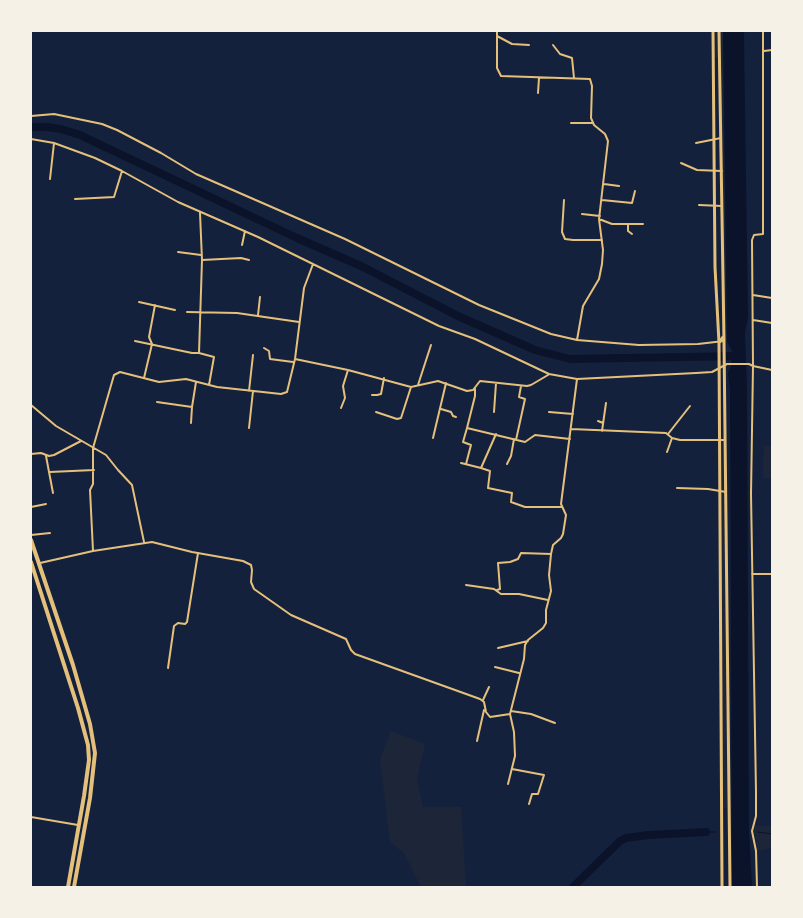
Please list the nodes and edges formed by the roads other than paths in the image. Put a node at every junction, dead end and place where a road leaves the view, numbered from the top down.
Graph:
1 (497, 31) edge
2 (713, 31) edge
3 (719, 31) edge
4 (763, 31) edge
5 (497, 36) junction
6 (529, 45) dead end
7 (554, 45) dead end
8 (772, 50) edge
9 (764, 51) junction
10 (539, 78) junction
11 (574, 78) junction
12 (538, 93) dead end
13 (31, 116) edge
14 (571, 123) dead end
15 (593, 123) junction
16 (721, 138) junction
17 (31, 139) edge
18 (713, 139) junction
19 (54, 142) junction
20 (696, 143) dead end
21 (680, 163) dead end
22 (714, 170) junction
23 (122, 171) junction
24 (722, 171) junction
25 (50, 179) dead end
26 (604, 184) junction
27 (619, 186) dead end
28 (636, 190) dead end
29 (75, 200) dead end
30 (564, 200) dead end
31 (602, 200) junction
32 (699, 205) dead end
33 (722, 206) junction
34 (714, 207) junction
35 (200, 213) junction
36 (582, 214) dead end
37 (599, 218) junction
38 (643, 224) dead end
39 (628, 225) junction
40 (245, 232) junction
41 (632, 234) dead end
42 (602, 240) junction
43 (242, 245) dead end
44 (178, 252) dead end
45 (201, 255) junction
46 (202, 260) junction
47 (249, 260) dead end
48 (313, 264) junction
49 (753, 295) junction
50 (260, 297) dead end
51 (772, 298) edge
52 (139, 302) dead end
53 (155, 305) junction
54 (175, 310) dead end
55 (200, 311) junction
56 (716, 311) junction
57 (723, 311) junction
58 (187, 312) dead end
59 (258, 315) junction
60 (753, 320) junction
61 (299, 322) junction
62 (772, 323) edge
63 (577, 340) junction
64 (135, 341) dead end
65 (724, 341) junction
66 (719, 343) junction
67 (152, 344) junction
68 (431, 344) dead end
69 (264, 348) dead end
70 (199, 353) junction
71 (253, 355) dead end
72 (294, 360) junction
73 (726, 364) junction
74 (753, 366) junction
75 (719, 367) junction
76 (348, 370) junction
77 (772, 370) edge
78 (549, 374) junction
79 (144, 378) junction
80 (384, 378) junction
81 (577, 379) junction
82 (196, 382) junction
83 (446, 383) junction
84 (496, 383) junction
85 (209, 385) junction
86 (521, 385) junction
87 (418, 386) junction
88 (411, 387) junction
89 (475, 388) junction
90 (249, 391) junction
91 (253, 391) junction
92 (372, 395) dead end
93 (157, 402) dead end
94 (606, 403) dead end
95 (31, 405) edge
96 (690, 406) dead end
97 (192, 407) junction
98 (341, 408) dead end
99 (441, 409) junction
100 (376, 412) dead end
101 (494, 412) dead end
102 (549, 412) dead end
103 (573, 414) junction
104 (456, 417) dead end
105 (598, 421) dead end
106 (191, 423) dead end
107 (603, 423) junction
108 (249, 428) dead end
109 (467, 428) junction
110 (571, 429) junction
111 (602, 431) junction
112 (496, 434) junction
113 (668, 434) junction
114 (433, 438) dead end
115 (672, 438) junction
116 (570, 439) junction
117 (515, 440) junction
118 (726, 440) junction
119 (81, 441) junction
120 (720, 441) junction
121 (94, 448) junction
122 (667, 452) dead end
123 (31, 454) edge
124 (46, 456) junction
125 (461, 463) dead end
126 (466, 464) junction
127 (507, 464) dead end
128 (481, 468) junction
129 (94, 470) junction
130 (50, 472) junction
131 (677, 488) dead end
132 (718, 491) junction
133 (726, 492) junction
134 (53, 493) dead end
135 (46, 504) dead end
136 (31, 507) edge
137 (562, 507) junction
138 (50, 533) dead end
139 (31, 535) edge
140 (31, 540) edge
141 (144, 542) junction
142 (94, 551) junction
143 (198, 553) junction
144 (551, 554) junction
145 (32, 564) edge
146 (40, 564) junction
147 (752, 574) junction
148 (772, 574) edge
149 (466, 585) dead end
150 (496, 590) junction
151 (548, 600) junction
152 (720, 611) junction
153 (727, 612) junction
154 (528, 640) junction
155 (498, 648) dead end
156 (495, 667) dead end
157 (168, 668) dead end
158 (519, 673) junction
159 (489, 687) dead end
160 (483, 700) junction
161 (485, 708) junction
162 (511, 713) junction
163 (556, 723) dead end
164 (728, 734) junction
165 (722, 735) junction
166 (476, 741) dead end
167 (512, 769) junction
168 (508, 784) dead end
169 (529, 804) dead end
170 (31, 817) edge
171 (79, 825) junction
172 (68, 887) edge
173 (74, 887) edge
174 (722, 887) edge
175 (730, 887) edge
176 (757, 887) edge

1 - 5 street
2 - 18 main road
3 - 16 main road
4 - 9 street
5 - 6 street
5 - 10 street
7 - 11 street
8 - 9 street
9 - 49 street
10 - 11 street
10 - 12 street
11 - 15 street
13 - 63 street
14 - 15 street
15 - 26 street
16 - 18 street
16 - 24 main road
17 - 19 street
18 - 20 street
18 - 22 main road
19 - 23 street
19 - 25 street
21 - 22 street
22 - 24 street
22 - 34 main road
23 - 29 street
23 - 35 street
24 - 33 main road
26 - 27 street
26 - 31 street
28 - 31 street
30 - 42 street
31 - 37 street
32 - 34 street
33 - 34 street
33 - 57 main road
34 - 56 main road
35 - 40 street
35 - 45 street
36 - 37 street
37 - 39 street
37 - 42 street
38 - 39 street
39 - 41 street
40 - 43 street
40 - 48 street
42 - 63 street
44 - 45 street
45 - 46 street
46 - 47 street
46 - 55 street
48 - 61 street
48 - 78 street
49 - 51 street
49 - 60 street
50 - 59 street
52 - 53 street
53 - 54 street
53 - 67 street
55 - 58 street
55 - 59 street
55 - 70 street
56 - 57 main road
56 - 66 main road
57 - 65 main road
59 - 61 street
60 - 62 street
60 - 74 street
61 - 72 street
63 - 66 street
64 - 67 street
65 - 66 main road
65 - 73 main road
66 - 75 main road
67 - 70 street
67 - 79 street
68 - 87 street
69 - 72 street
70 - 85 street
71 - 90 street
72 - 76 street
72 - 91 street
73 - 74 street
73 - 75 street
73 - 118 main road
74 - 77 street
74 - 147 street
75 - 81 street
75 - 120 main road
76 - 80 street
76 - 98 street
78 - 81 street
78 - 86 street
79 - 82 street
79 - 121 street
80 - 88 street
80 - 92 street
81 - 103 street
82 - 85 street
82 - 97 street
83 - 87 street
83 - 89 street
83 - 99 street
84 - 86 street
84 - 89 street
84 - 101 street
85 - 90 street
86 - 117 street
87 - 88 street
88 - 100 street
89 - 109 street
90 - 91 street
91 - 108 street
93 - 97 street
94 - 107 street
95 - 119 street
96 - 113 street
97 - 106 street
99 - 104 street
99 - 114 street
102 - 103 street
103 - 110 street
105 - 107 street
107 - 111 street
109 - 112 street
109 - 126 street
110 - 111 street
110 - 116 street
111 - 113 street
112 - 117 street
112 - 128 street
113 - 115 street
115 - 120 street
115 - 122 street
116 - 117 street
116 - 137 street
117 - 127 street
118 - 120 street
118 - 133 main road
119 - 121 street
119 - 124 street
120 - 132 main road
121 - 129 street
121 - 141 street
123 - 124 street
124 - 130 street
125 - 126 street
126 - 128 street
128 - 137 street
129 - 130 street
129 - 142 street
130 - 134 street
131 - 132 street
132 - 133 street
132 - 152 main road
133 - 153 main road
135 - 136 street
137 - 144 street
138 - 139 street
140 - 146 highway
141 - 142 street
141 - 143 street
142 - 146 street
143 - 157 street
143 - 160 street
144 - 150 street
144 - 151 street
145 - 146 highway
145 - 171 highway
146 - 173 highway
147 - 148 street
147 - 176 street
149 - 150 street
150 - 151 street
151 - 154 street
152 - 153 main road
152 - 165 main road
153 - 164 main road
154 - 155 street
154 - 158 street
156 - 158 street
158 - 162 street
159 - 160 street
160 - 161 street
161 - 162 street
161 - 166 street
162 - 163 street
162 - 167 street
164 - 165 main road
164 - 175 main road
165 - 174 main road
167 - 168 street
167 - 169 street
170 - 171 street
171 - 172 highway

